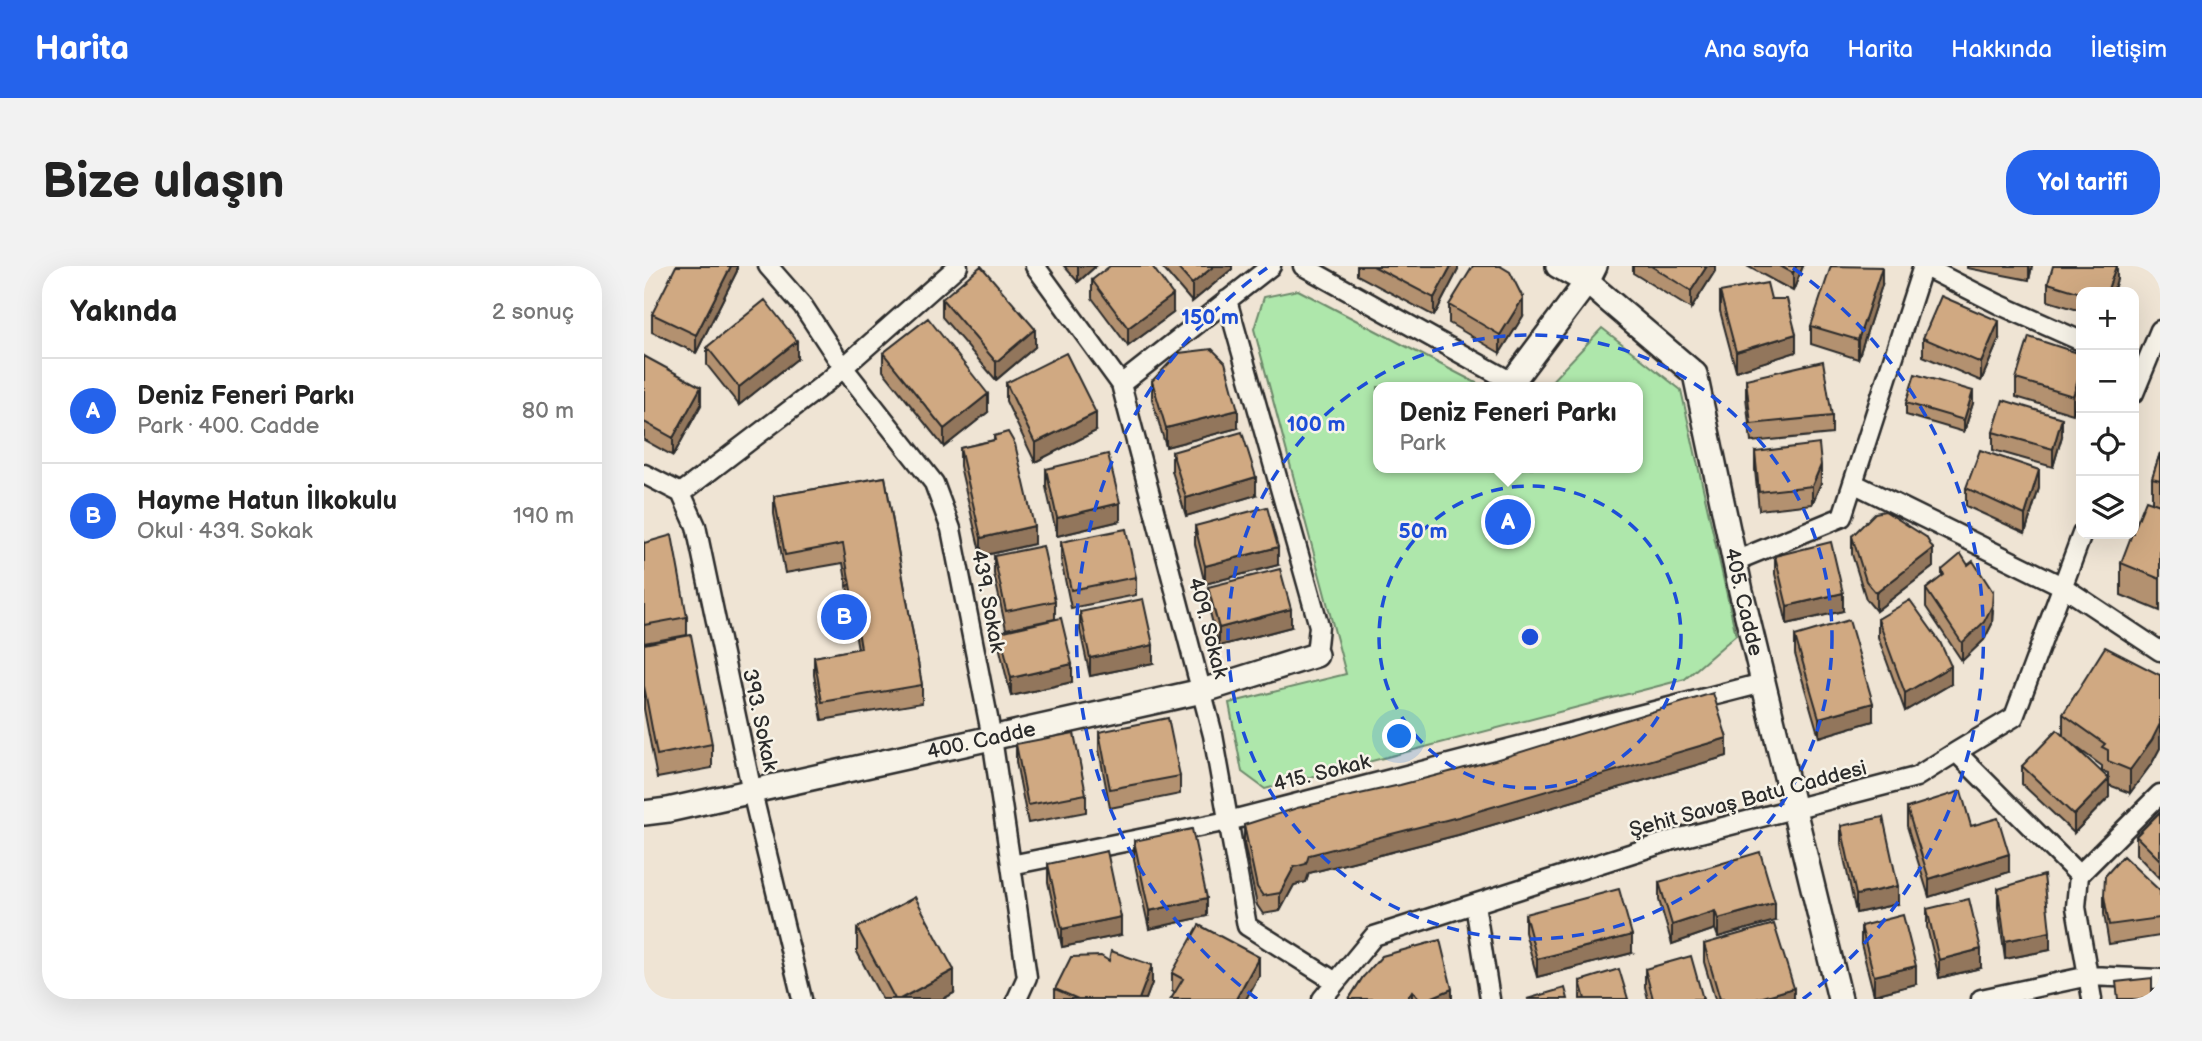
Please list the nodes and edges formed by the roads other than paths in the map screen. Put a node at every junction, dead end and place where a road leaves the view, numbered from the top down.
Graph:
1 (768, 266) edge
2 (958, 266) edge
3 (1035, 266) edge
4 (1270, 266) edge
5 (1303, 266) edge
6 (1558, 266) edge
7 (1923, 266) edge
8 (1591, 274) edge
9 (1227, 300) junction
10 (2160, 330) edge
11 (2076, 339) edge
12 (844, 366) junction
13 (2146, 369) edge
14 (1512, 382) joint
15 (1121, 384) junction
16 (644, 474) edge
17 (1853, 483) junction
18 (681, 493) junction
19 (2080, 539) edge
20 (1735, 561) junction
21 (2062, 586) junction
22 (2160, 651) edge
23 (1316, 655) joint
24 (1763, 683) junction
25 (1202, 691) junction
26 (992, 738) junction
27 (1956, 752) junction
28 (752, 792) junction
29 (2160, 794) edge
30 (1793, 809) junction
31 (644, 813) edge
32 (1228, 821) junction
33 (1012, 864) junction
34 (2079, 875) junction
35 (1475, 904) junction
36 (2089, 976) junction
37 (2160, 979) edge
38 (1336, 982) junction
39 (802, 999) edge
40 (1017, 999) edge
41 (1322, 999) edge
42 (1490, 999) edge
43 (1840, 999) edge
44 (1981, 999) edge
45 (2092, 999) edge

1 - 12 street, 439. Sokak
2 - 12 street
3 - 15 street, 409. Sokak
4 - 9 street
5 - 14 street
6 - 8 street, 405. Cadde
7 - 11 street
7 - 17 street
8 - 14 street
8 - 20 street, 405. Cadde
9 - 15 street
9 - 23 street
10 - 13 street
12 - 18 street
12 - 26 street, 439. Sokak
15 - 25 street, 409. Sokak
16 - 18 street
17 - 20 street
17 - 21 street
18 - 28 street, 393. Sokak
19 - 21 street, Şehit Savaş Batu Caddesi
20 - 24 street, 405. Cadde
21 - 22 street
21 - 27 street, Şehit Savaş Batu Caddesi
23 - 25 street, 400. Cadde
24 - 30 street, 405. Cadde
24 - 32 street, 415. Sokak
25 - 26 street, 400. Cadde
25 - 32 street, 409. Sokak
26 - 28 street, 400. Cadde
26 - 33 street, 439. Sokak
27 - 30 street, Şehit Savaş Batu Caddesi
27 - 34 street
28 - 31 street, 400. Cadde
28 - 39 street, 393. Sokak
29 - 34 street
30 - 35 street, Şehit Savaş Batu Caddesi
30 - 43 street, 405. Cadde
32 - 33 street, 415. Sokak
32 - 38 street, 409. Sokak
33 - 40 street, 439. Sokak
34 - 36 street
35 - 38 street, Şehit Savaş Batu Caddesi
35 - 42 street
36 - 37 street
36 - 44 street
36 - 45 street
38 - 41 street, Şehit Savaş Batu Caddesi

